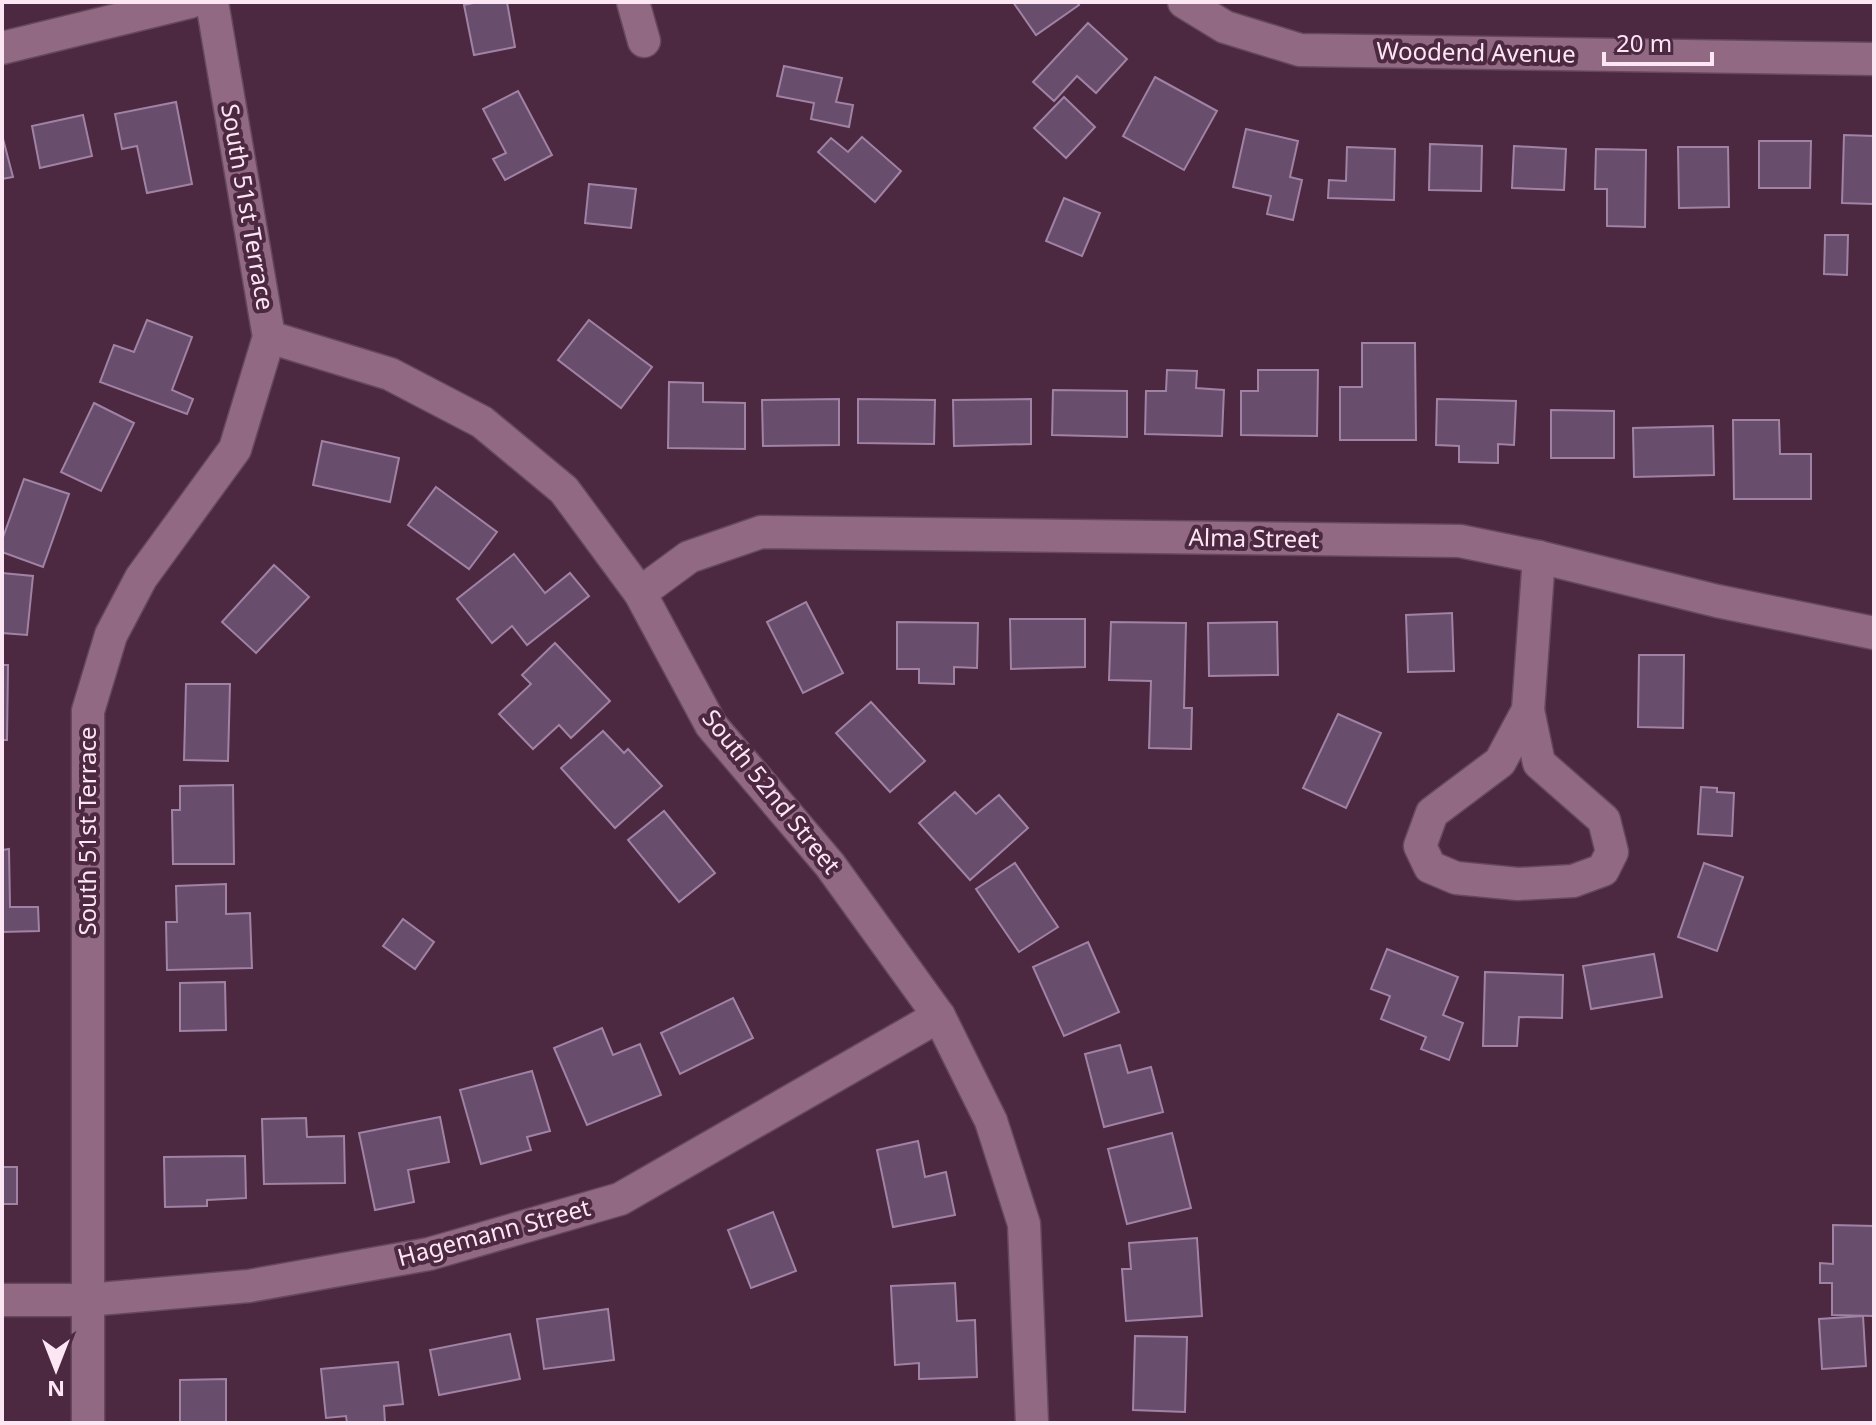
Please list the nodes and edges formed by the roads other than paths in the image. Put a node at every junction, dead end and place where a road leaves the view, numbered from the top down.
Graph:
1 (190, 2) edge
2 (212, 2) edge
3 (633, 2) edge
4 (1184, 2) edge
5 (644, 41) dead end
6 (2, 48) edge
7 (1874, 59) edge
8 (269, 337) junction
9 (1539, 557) junction
10 (640, 593) junction
11 (1874, 633) edge
12 (1528, 710) junction
13 (939, 1016) junction
14 (2, 1300) edge
15 (87, 1300) junction
16 (88, 1423) edge
17 (1032, 1423) edge

1 - 6 street
2 - 8 street, South 51st Terrace
3 - 5 street
4 - 7 street, Woodend Avenue
8 - 10 street, South 52nd Street
8 - 15 street, South 51st Terrace
9 - 10 street, Alma Street
9 - 11 street, Alma Street
9 - 12 street
10 - 13 street, South 52nd Street
12 - 12 street
13 - 15 street, Hagemann Street
13 - 17 street, South 52nd Street
14 - 15 street, Hagemann Street
15 - 16 street, South 51st Terrace

